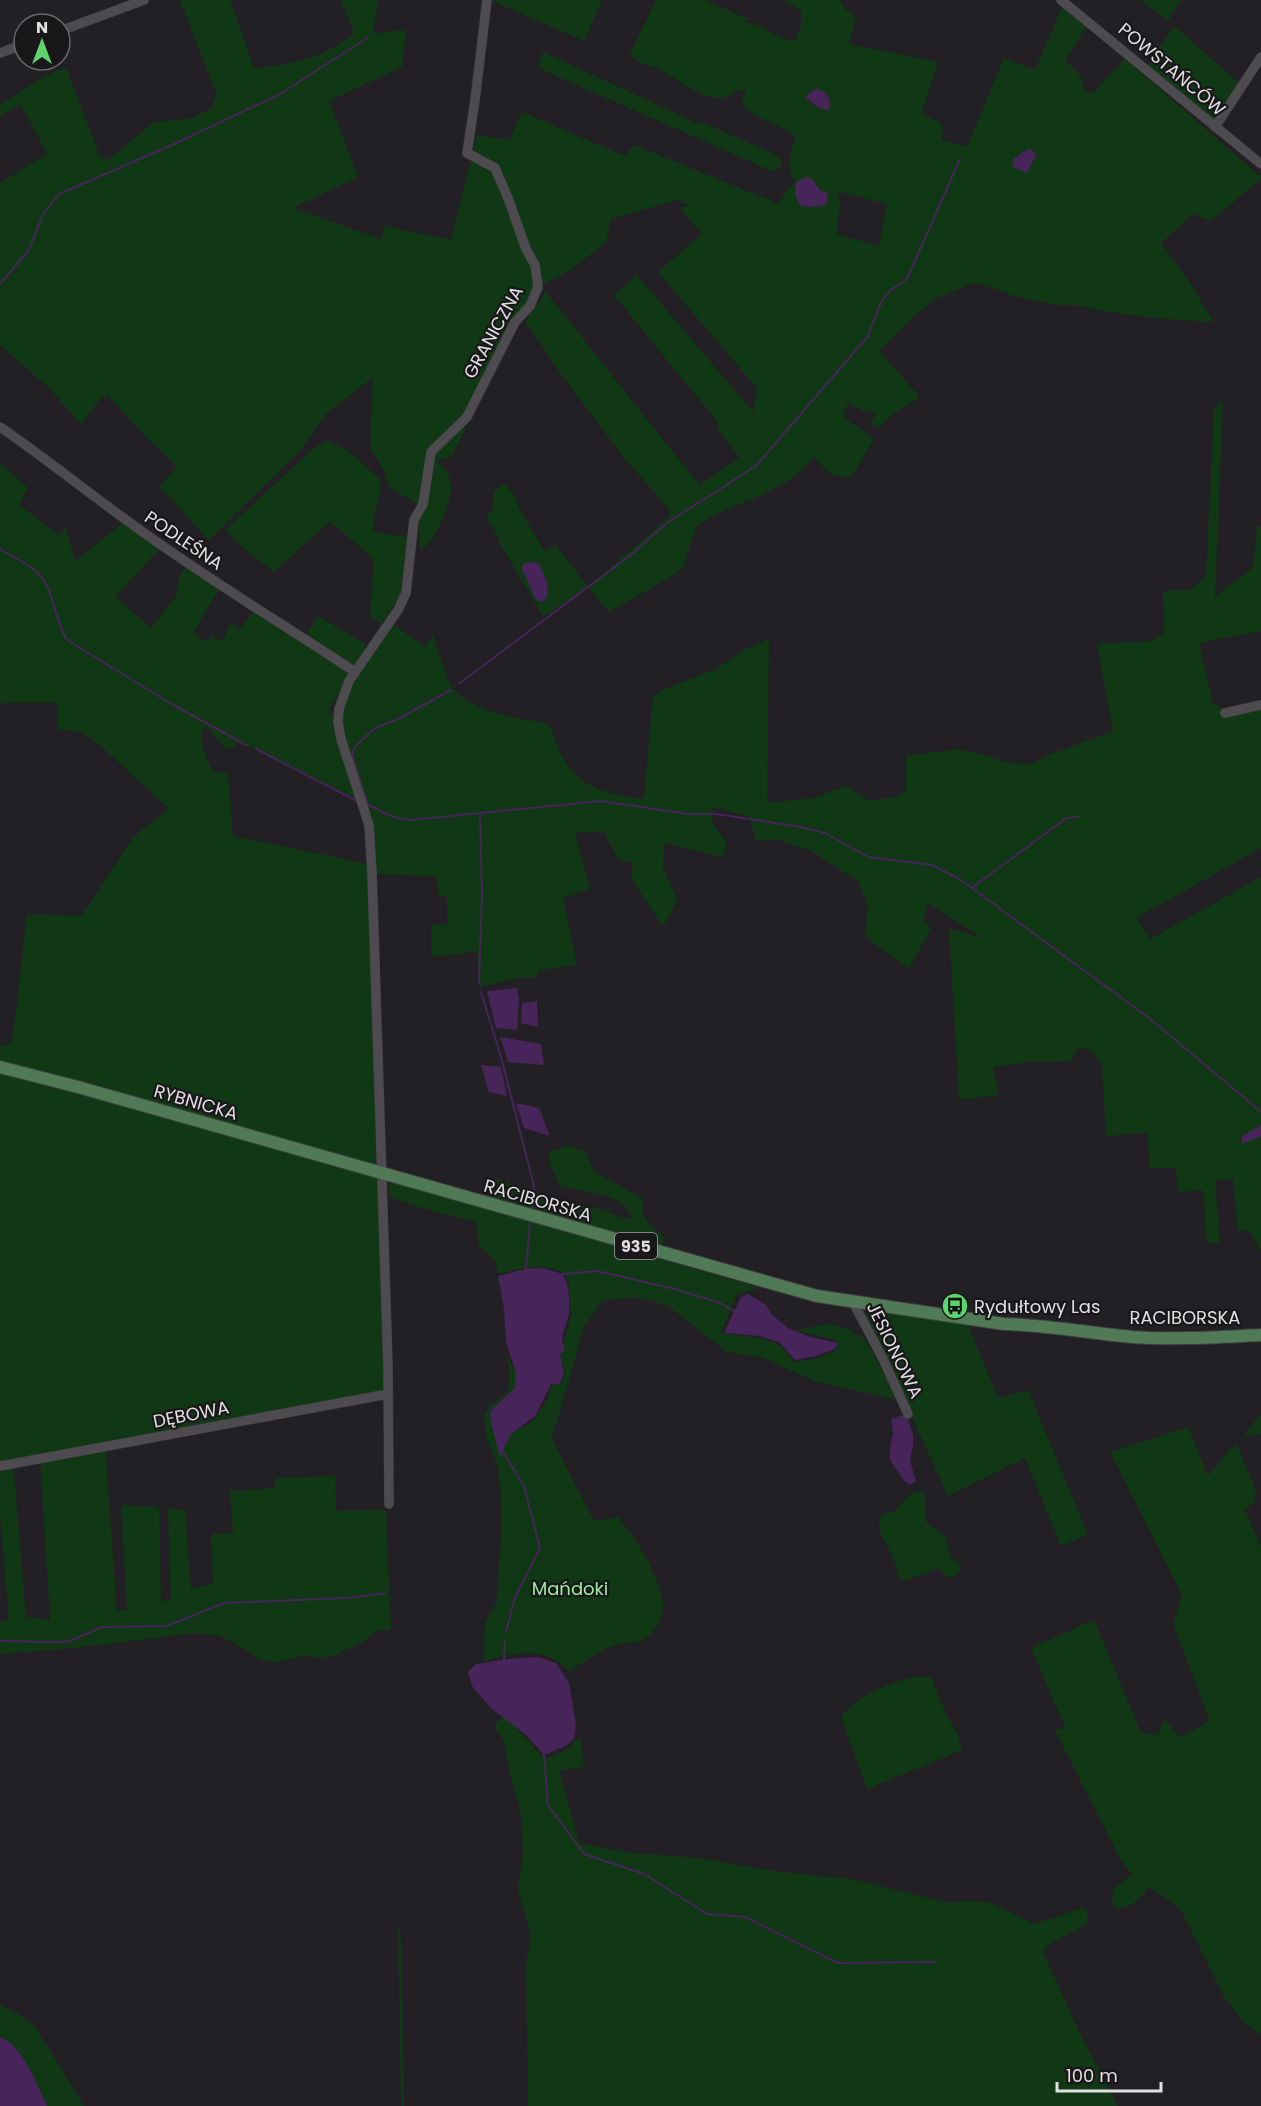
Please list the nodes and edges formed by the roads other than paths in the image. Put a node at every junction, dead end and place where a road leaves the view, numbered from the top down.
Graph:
1 (144, 0) edge
2 (487, 0) edge
3 (1061, 0) edge
4 (72, 27) edge
5 (1261, 57) edge
6 (1215, 126) junction
7 (1261, 164) edge
8 (0, 427) edge
9 (355, 672) junction
10 (1261, 705) edge
11 (1225, 713) dead end
12 (0, 1067) edge
13 (381, 1174) junction
14 (853, 1302) junction
15 (1261, 1335) edge
16 (388, 1394) junction
17 (908, 1414) dead end
18 (0, 1466) edge
19 (389, 1504) dead end

1 - 4 street
2 - 9 street, GRANICZNA
3 - 6 street, POWSTAŃCÓW
5 - 6 street
6 - 7 street, POWSTAŃCÓW
8 - 9 street, PODLEŚNA
9 - 13 street
10 - 11 street
12 - 13 main road, RYBNICKA / 935
13 - 14 main road, RACIBORSKA / 935
13 - 16 street
14 - 15 main road, RACIBORSKA / 935
14 - 17 street, JESIONOWA
16 - 18 street, DĘBOWA
16 - 19 street

